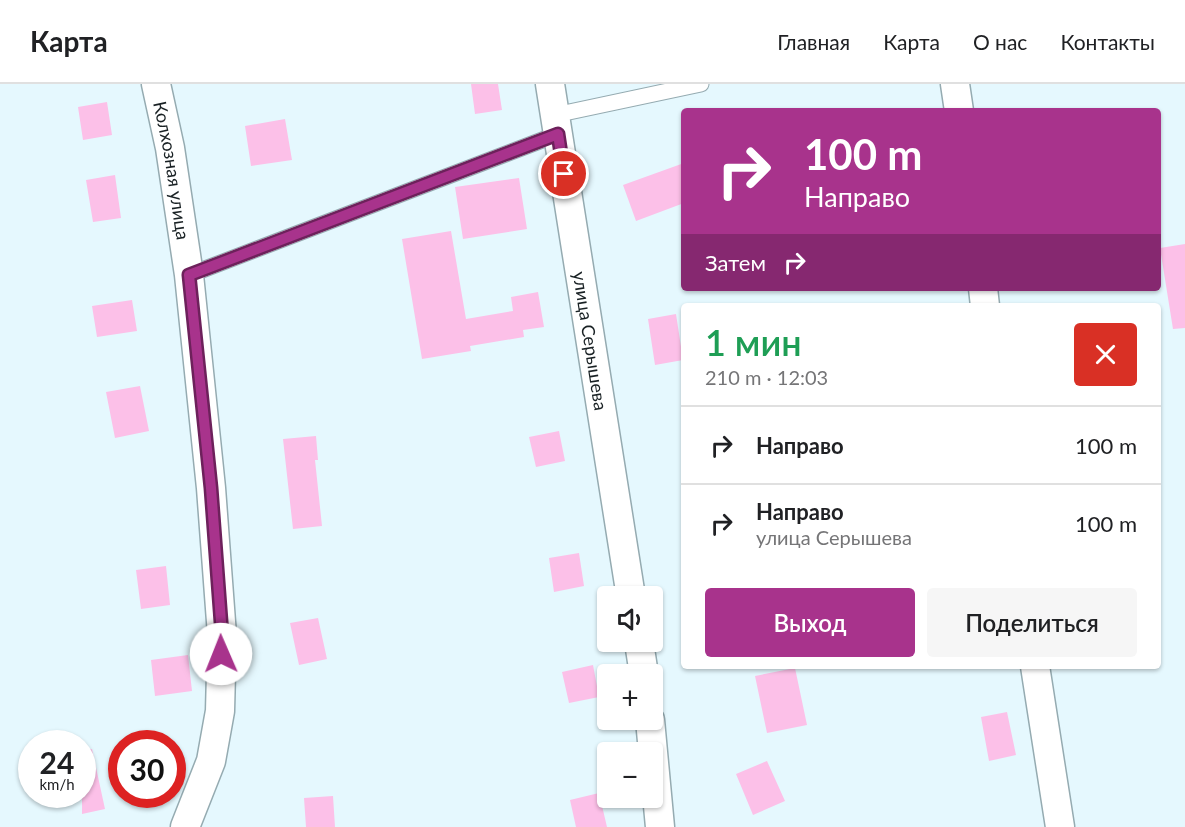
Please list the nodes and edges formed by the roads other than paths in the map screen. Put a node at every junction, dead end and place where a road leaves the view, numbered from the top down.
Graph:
1 (156, 84) edge
2 (550, 84) edge
3 (701, 84) edge
4 (955, 84) edge
5 (958, 108) edge
6 (556, 125) junction
7 (189, 275) junction
8 (629, 586) edge
9 (1035, 669) edge
10 (651, 730) edge
11 (185, 827) edge
12 (660, 827) edge
13 (1060, 827) edge

1 - 7 street, Колхозная улица
2 - 6 street, улица Серышева
3 - 6 lane
4 - 5 street
6 - 7 lane
6 - 8 street, улица Серышева
7 - 11 street, Колхозная улица
9 - 13 street
10 - 12 street

